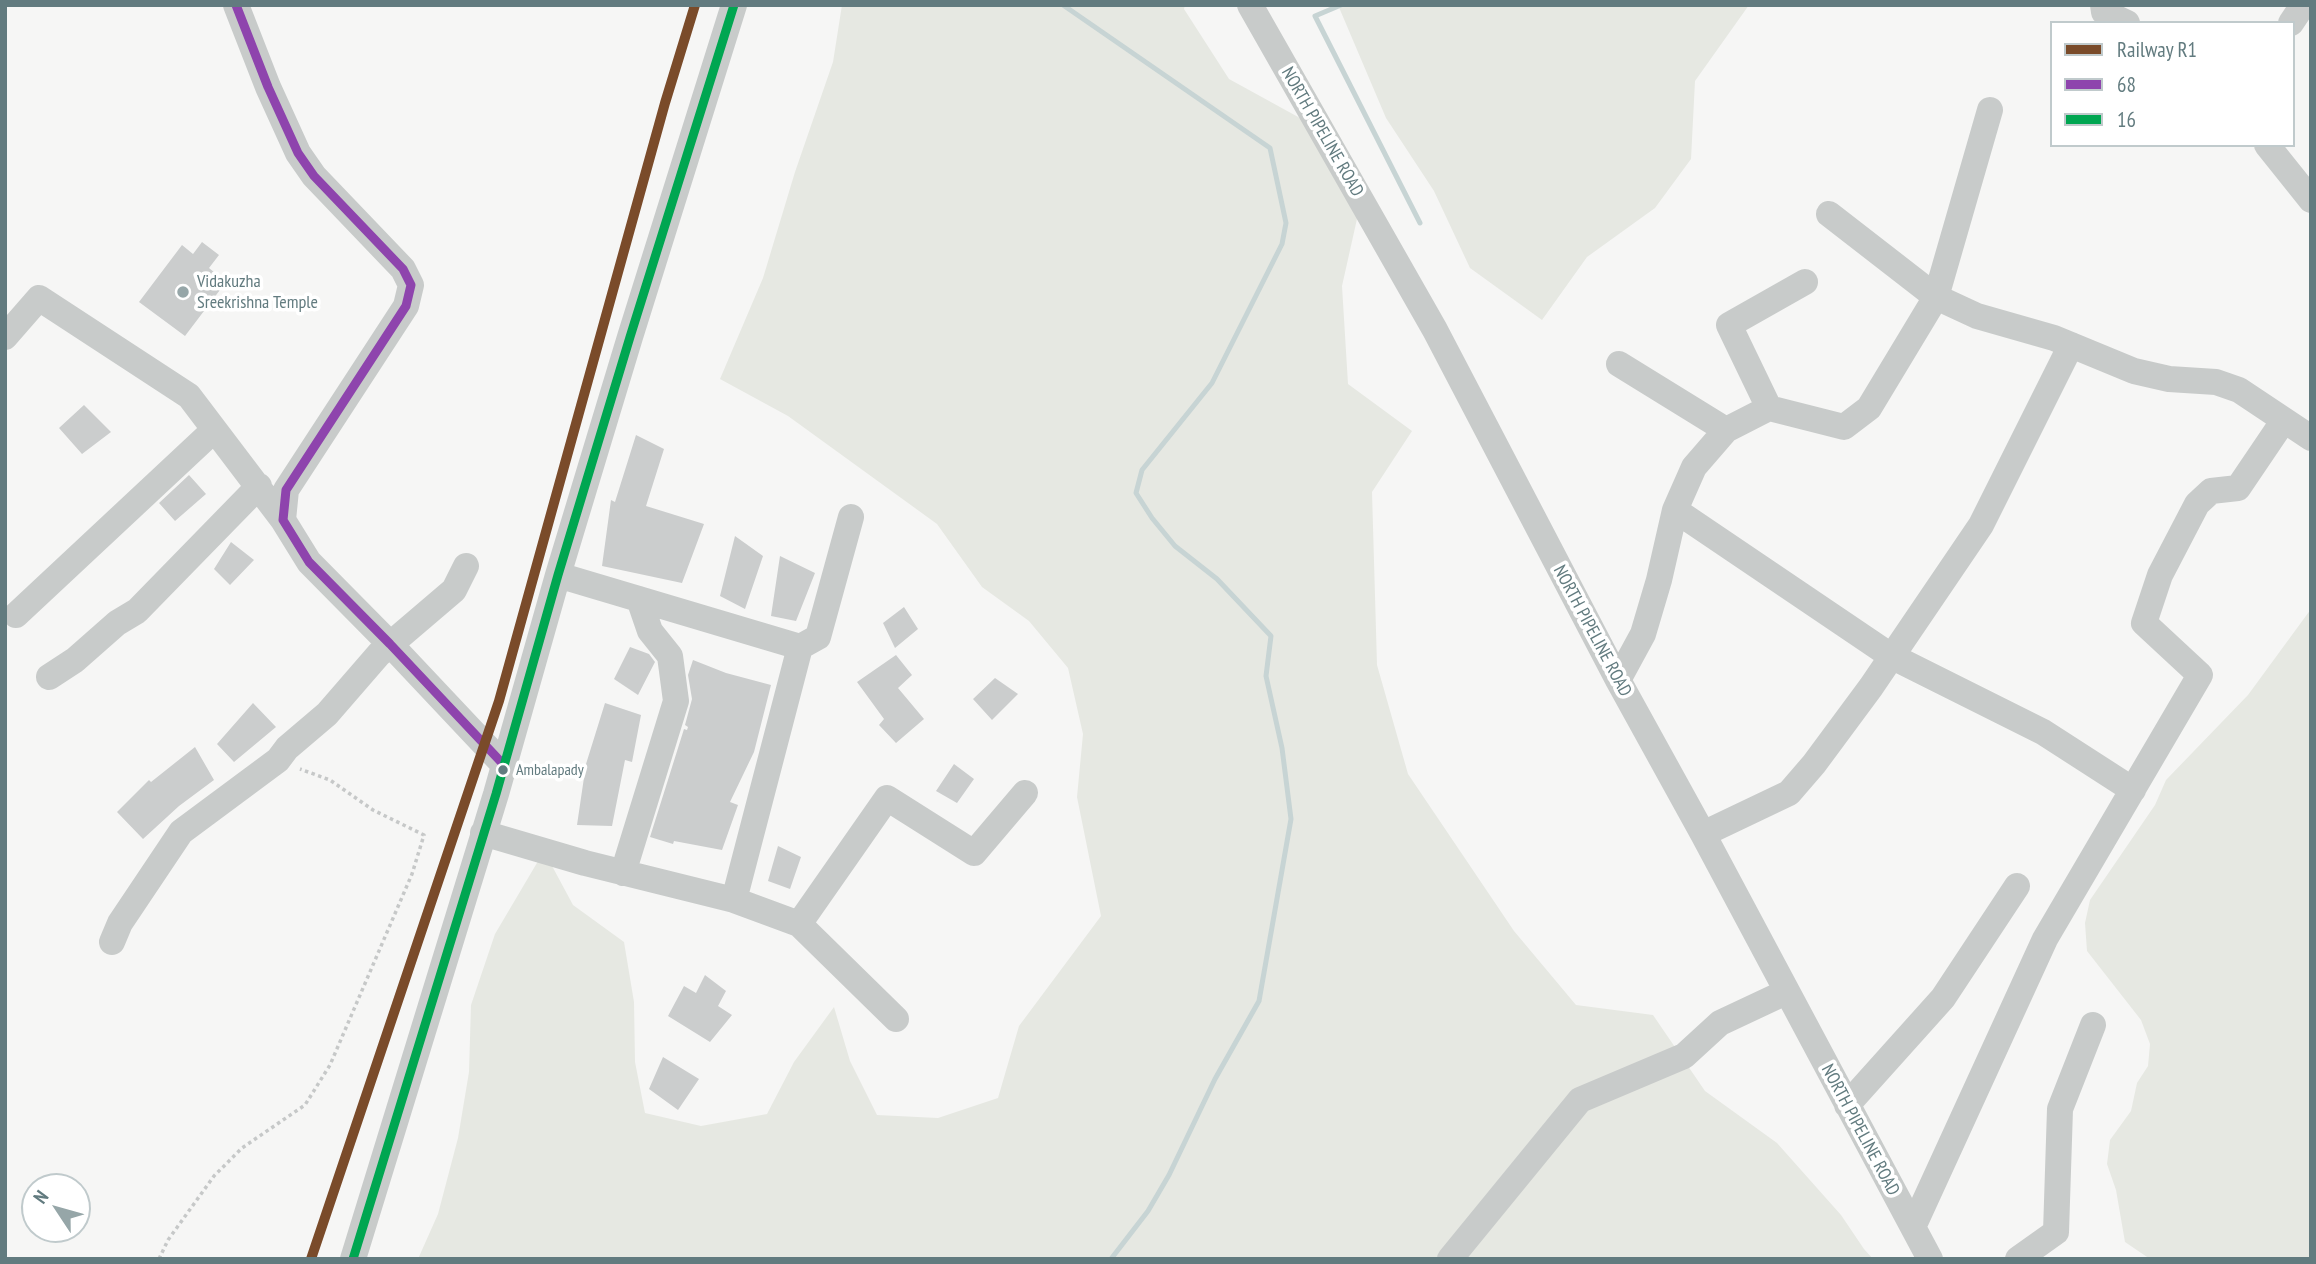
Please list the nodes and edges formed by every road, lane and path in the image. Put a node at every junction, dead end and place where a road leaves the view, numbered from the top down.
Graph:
1 (236, 5) edge
2 (734, 5) edge
3 (1250, 5) edge
4 (2103, 5) edge
5 (2303, 5) edge
6 (2123, 21) edge
7 (2292, 21) edge
8 (1990, 110) dead end
9 (2269, 147) edge
10 (2311, 200) edge
11 (1829, 214) dead end
12 (1805, 282) dead end
13 (1936, 297) junction
14 (5, 337) edge
15 (2071, 345) junction
16 (1619, 364) dead end
17 (1769, 408) junction
18 (2284, 420) junction
19 (214, 430) junction
20 (1726, 430) junction
21 (2311, 438) edge
22 (259, 486) junction
23 (1675, 510) junction
24 (851, 517) dead end
25 (283, 520) junction
26 (466, 566) dead end
27 (558, 575) junction
28 (639, 599) junction
29 (16, 615) dead end
30 (390, 644) junction
31 (800, 647) junction
32 (1891, 656) junction
33 (49, 677) dead end
34 (1618, 680) junction
35 (278, 760) junction
36 (503, 764) junction
37 (2133, 790) junction
38 (1025, 793) dead end
39 (483, 833) junction
40 (1703, 835) junction
41 (623, 873) junction
42 (2017, 886) dead end
43 (734, 900) junction
44 (799, 924) junction
45 (111, 942) dead end
46 (1786, 992) junction
47 (896, 1019) dead end
48 (2093, 1025) dead end
49 (1847, 1105) junction
50 (1913, 1227) junction
51 (159, 1259) edge
52 (353, 1259) edge
53 (1450, 1259) edge
54 (1930, 1259) edge
55 (2018, 1259) edge

1 - 25 street
2 - 27 street
3 - 34 street, NORTH PIPELINE ROAD
4 - 6 street
5 - 7 street
8 - 13 street
9 - 10 street
11 - 13 street
12 - 17 street
13 - 15 street
13 - 17 street
14 - 19 street
15 - 18 street
15 - 32 street
16 - 20 street
17 - 20 street
18 - 21 street
18 - 37 street
19 - 22 street
19 - 29 street
20 - 23 street
22 - 25 street
22 - 33 street
23 - 32 street
23 - 34 street
24 - 31 street
25 - 30 street
26 - 30 street
27 - 28 street
27 - 36 street
28 - 31 street
28 - 41 street
30 - 35 street
30 - 36 street
31 - 43 street
32 - 37 street
32 - 40 street
34 - 40 street, NORTH PIPELINE ROAD
35 - 45 street
35 - 51 path
36 - 39 street
37 - 50 street
38 - 44 street
39 - 41 street
39 - 52 street
40 - 46 street, NORTH PIPELINE ROAD
41 - 43 street
42 - 49 street
43 - 44 street
44 - 47 street
46 - 49 street, NORTH PIPELINE ROAD
46 - 53 street
48 - 55 street
49 - 50 street, NORTH PIPELINE ROAD
50 - 54 street, NORTH PIPELINE ROAD

